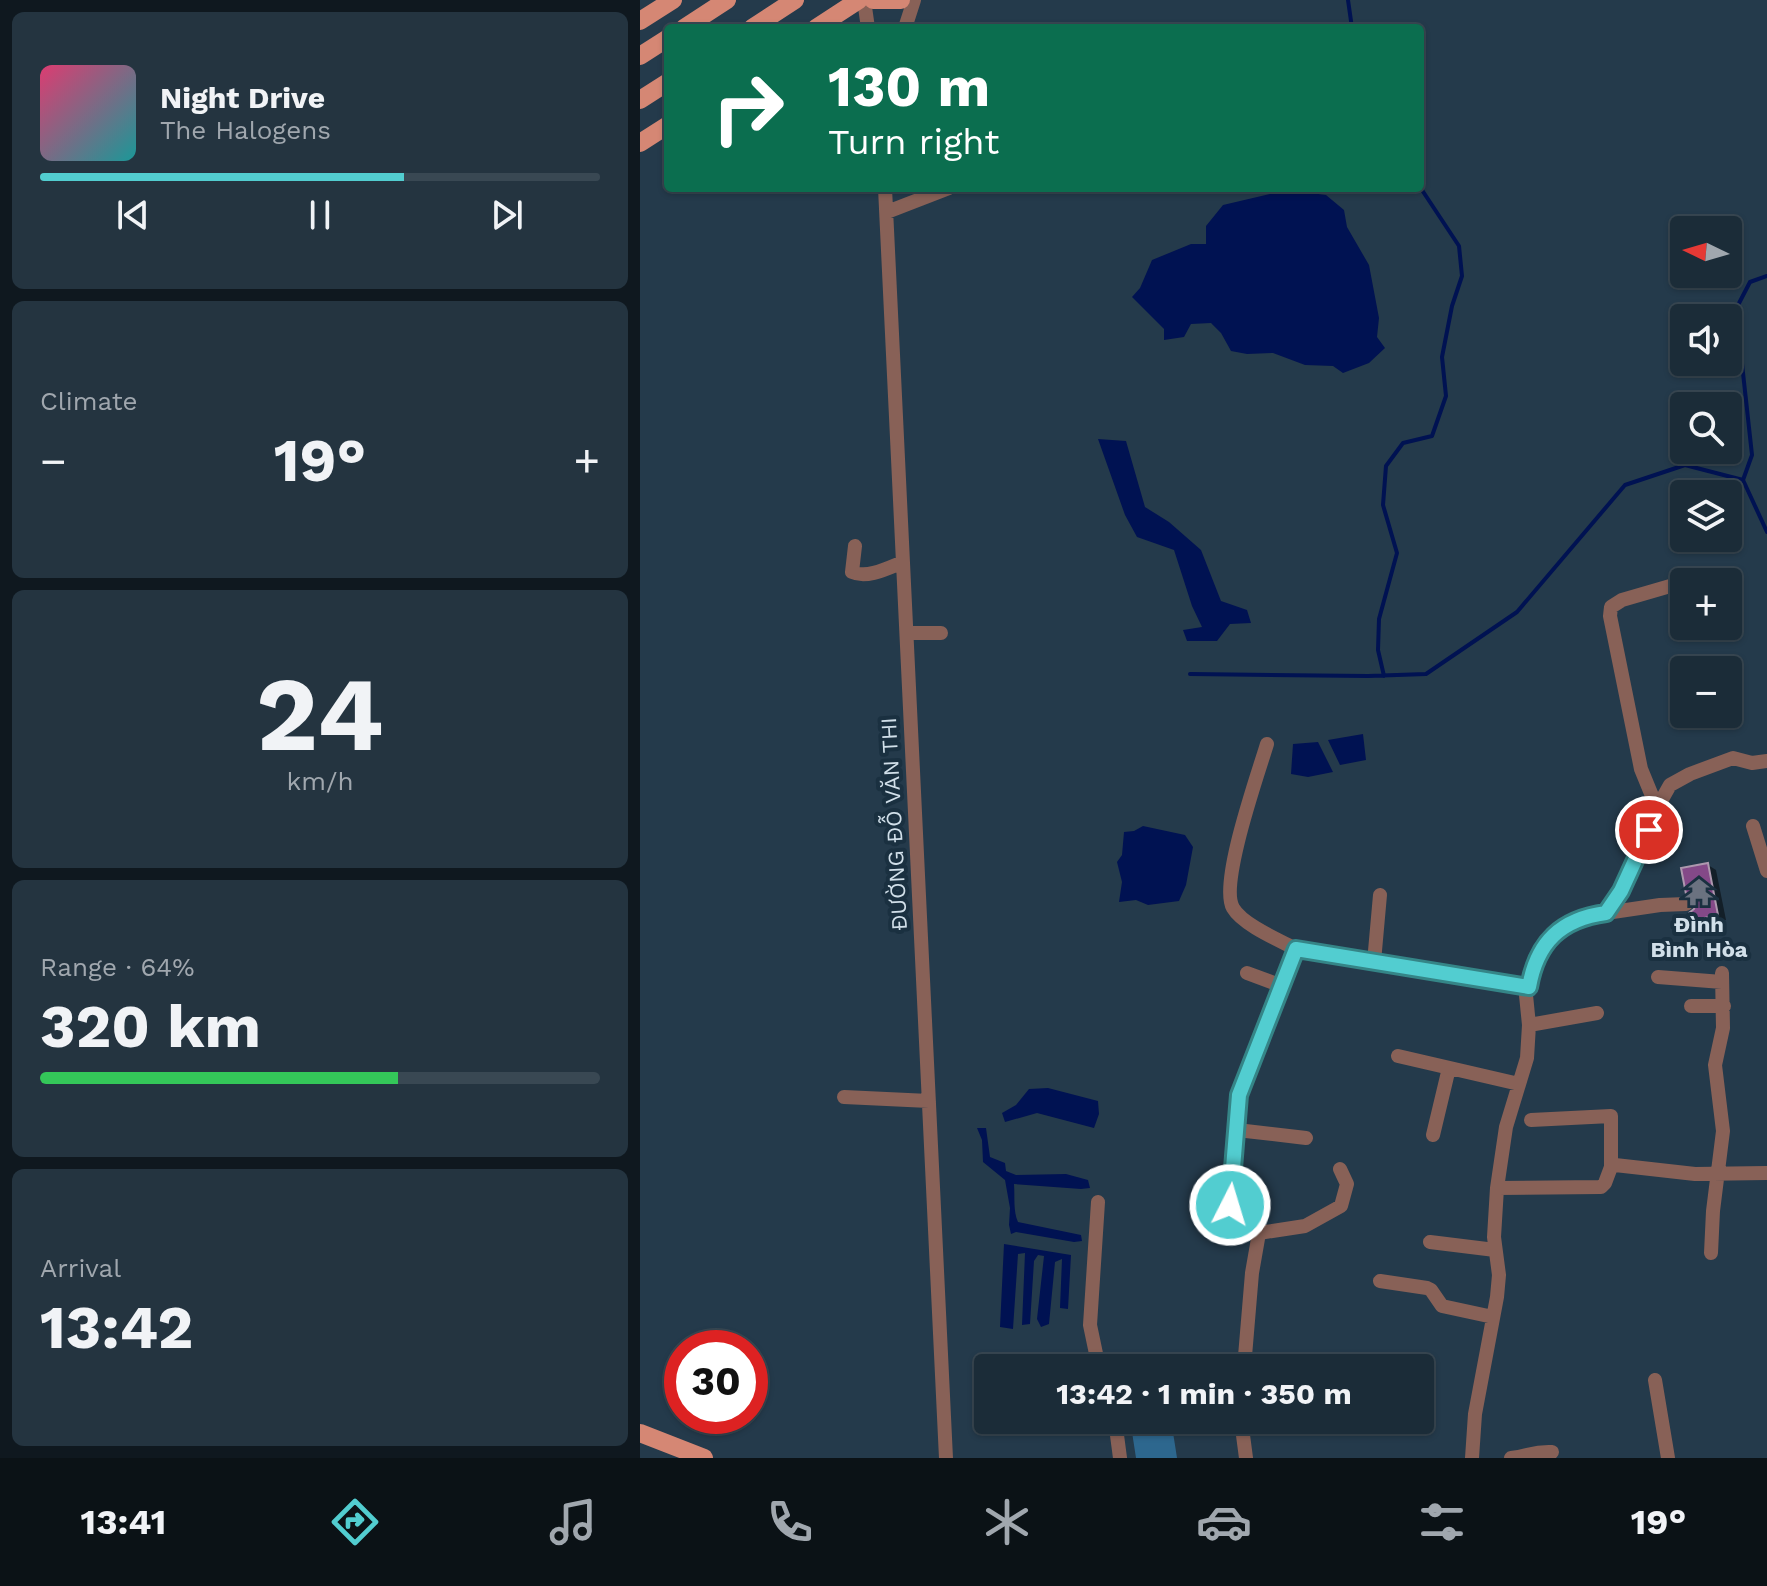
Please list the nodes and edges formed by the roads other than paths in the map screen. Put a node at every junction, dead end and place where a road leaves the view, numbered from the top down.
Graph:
1 (673, 0) edge
2 (727, 0) edge
3 (795, 0) edge
4 (862, 0) edge
5 (873, 0) edge
6 (901, 0) edge
7 (914, 0) edge
8 (640, 21) edge
9 (690, 24) edge
10 (758, 24) edge
11 (823, 24) edge
12 (867, 24) edge
13 (906, 24) edge
14 (664, 41) edge
15 (640, 56) edge
16 (664, 85) edge
17 (640, 100) edge
18 (664, 128) edge
19 (640, 143) edge
20 (885, 192) edge
21 (939, 192) edge
22 (887, 212) junction
23 (855, 546) dead end
24 (903, 562) junction
25 (1670, 586) edge
26 (907, 633) junction
27 (941, 633) dead end
28 (1267, 744) dead end
29 (1767, 761) edge
30 (1657, 808) junction
31 (1753, 826) dead end
32 (1767, 871) edge
33 (1380, 895) dead end
34 (1686, 904) dead end
35 (1606, 913) junction
36 (1296, 949) junction
37 (1374, 962) junction
38 (1247, 973) dead end
39 (1658, 977) dead end
40 (1282, 986) junction
41 (1529, 987) junction
42 (1691, 1006) dead end
43 (1724, 1006) junction
44 (1597, 1013) dead end
45 (1529, 1025) junction
46 (1398, 1056) dead end
47 (1449, 1068) junction
48 (1519, 1084) junction
49 (844, 1097) dead end
50 (929, 1101) junction
51 (1531, 1120) dead end
52 (1237, 1130) junction
53 (1433, 1135) dead end
54 (1306, 1138) dead end
55 (1611, 1167) junction
56 (1340, 1169) dead end
57 (1718, 1173) junction
58 (1767, 1173) edge
59 (1497, 1188) junction
60 (1098, 1202) dead end
61 (1259, 1233) junction
62 (1430, 1242) dead end
63 (1495, 1250) junction
64 (1711, 1253) dead end
65 (1380, 1281) dead end
66 (1493, 1317) junction
67 (1096, 1354) edge
68 (1245, 1354) edge
69 (1655, 1380) dead end
70 (640, 1433) edge
71 (1117, 1434) edge
72 (1243, 1434) edge
73 (1552, 1452) dead end
74 (704, 1458) edge
75 (946, 1458) edge
76 (1120, 1458) edge
77 (1246, 1458) edge
78 (1472, 1458) edge
79 (1511, 1458) edge
80 (1668, 1458) edge

1 - 8 main road
2 - 9 main road
3 - 10 main road
4 - 11 main road
4 - 12 street
5 - 6 main road
7 - 13 street
14 - 15 main road
16 - 17 main road
18 - 19 main road
20 - 22 street, ĐƯỜNG ĐỖ VĂN THI
21 - 22 street
22 - 24 street, ĐƯỜNG ĐỖ VĂN THI
23 - 24 street
24 - 26 street, ĐƯỜNG ĐỖ VĂN THI
25 - 30 street
26 - 27 street
26 - 50 street, ĐƯỜNG ĐỖ VĂN THI
28 - 36 street
29 - 30 street
30 - 35 street
31 - 32 street
33 - 37 street
34 - 35 street
35 - 41 street
36 - 37 street
36 - 40 street
37 - 41 street
38 - 40 street
39 - 43 street
40 - 52 street
41 - 45 street
42 - 43 street
43 - 57 street
44 - 45 street
45 - 48 street
46 - 47 street
47 - 48 street
47 - 53 street
48 - 59 street
49 - 50 street
50 - 75 street, ĐƯỜNG ĐỖ VĂN THI
51 - 55 street
52 - 54 street
52 - 61 street
55 - 57 street
55 - 59 street
56 - 61 street
57 - 58 street
57 - 64 street
59 - 63 street
60 - 67 street
61 - 68 street
62 - 63 street
63 - 66 street
65 - 66 street
66 - 78 street
69 - 80 street
70 - 74 main road
71 - 76 street
72 - 77 street
73 - 79 street

